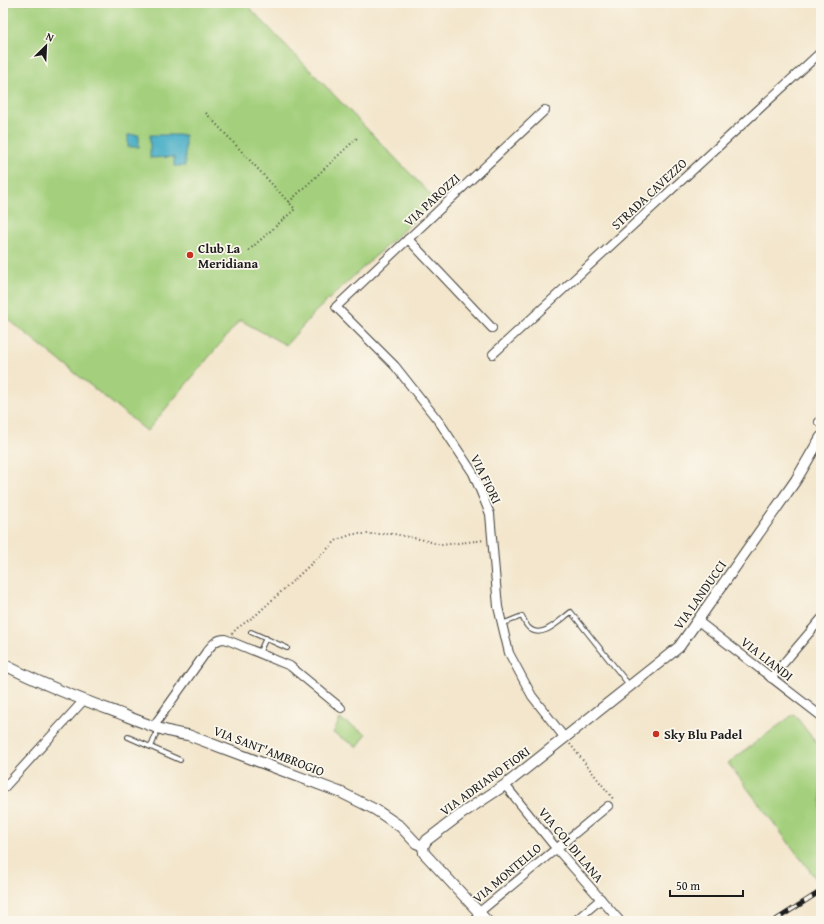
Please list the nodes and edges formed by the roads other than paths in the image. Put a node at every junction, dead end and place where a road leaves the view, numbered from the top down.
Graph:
1 (821, 52) edge
2 (545, 110) dead end
3 (408, 239) junction
4 (336, 307) joint
5 (492, 328) dead end
6 (493, 354) dead end
7 (821, 437) edge
8 (821, 620) edge
9 (698, 621) junction
10 (502, 624) junction
11 (252, 632) dead end
12 (266, 638) junction
13 (287, 648) dead end
14 (259, 653) junction
15 (3, 664) edge
16 (771, 678) junction
17 (630, 686) junction
18 (84, 700) junction
19 (341, 708) dead end
20 (821, 716) edge
21 (156, 728) junction
22 (128, 737) dead end
23 (564, 737) junction
24 (150, 747) junction
25 (180, 760) dead end
26 (505, 785) junction
27 (3, 789) edge
28 (608, 806) road end
29 (423, 846) junction
30 (556, 848) junction
31 (601, 899) junction
32 (478, 913) junction
33 (487, 921) edge
34 (574, 921) edge
35 (620, 921) edge

1 - 6 street, STRADA CAVEZZO
2 - 3 street, VIA PAROZZI
3 - 4 street, VIA PAROZZI
3 - 5 street
4 - 10 street, VIA FIORI
7 - 9 street, VIA LANDUCCI
8 - 16 street
9 - 16 street, VIA LIANDI
9 - 17 street, VIA LANDUCCI
10 - 17 lane
10 - 23 street, VIA FIORI
11 - 12 lane
12 - 13 lane
12 - 14 lane
14 - 19 street
14 - 21 street
15 - 18 street, VIA SANT'AMBROGIO
16 - 20 street, VIA LIANDI
17 - 23 street, VIA LANDUCCI
18 - 21 street, VIA SANT'AMBROGIO
18 - 27 street
21 - 24 lane
21 - 29 street, VIA SANT'AMBROGIO
22 - 24 lane
23 - 26 street, VIA ADRIANO FIORI
24 - 25 lane
26 - 29 street, VIA ADRIANO FIORI
26 - 30 street, VIA COL DI LANA
28 - 30 street, VIA MONTELLO
29 - 32 street, VIA SANT'AMBROGIO
30 - 31 street, VIA COL DI LANA
30 - 32 street, VIA MONTELLO
31 - 34 street
31 - 35 street, VIA COL DI LANA
32 - 33 street, VIA SANT'AMBROGIO

